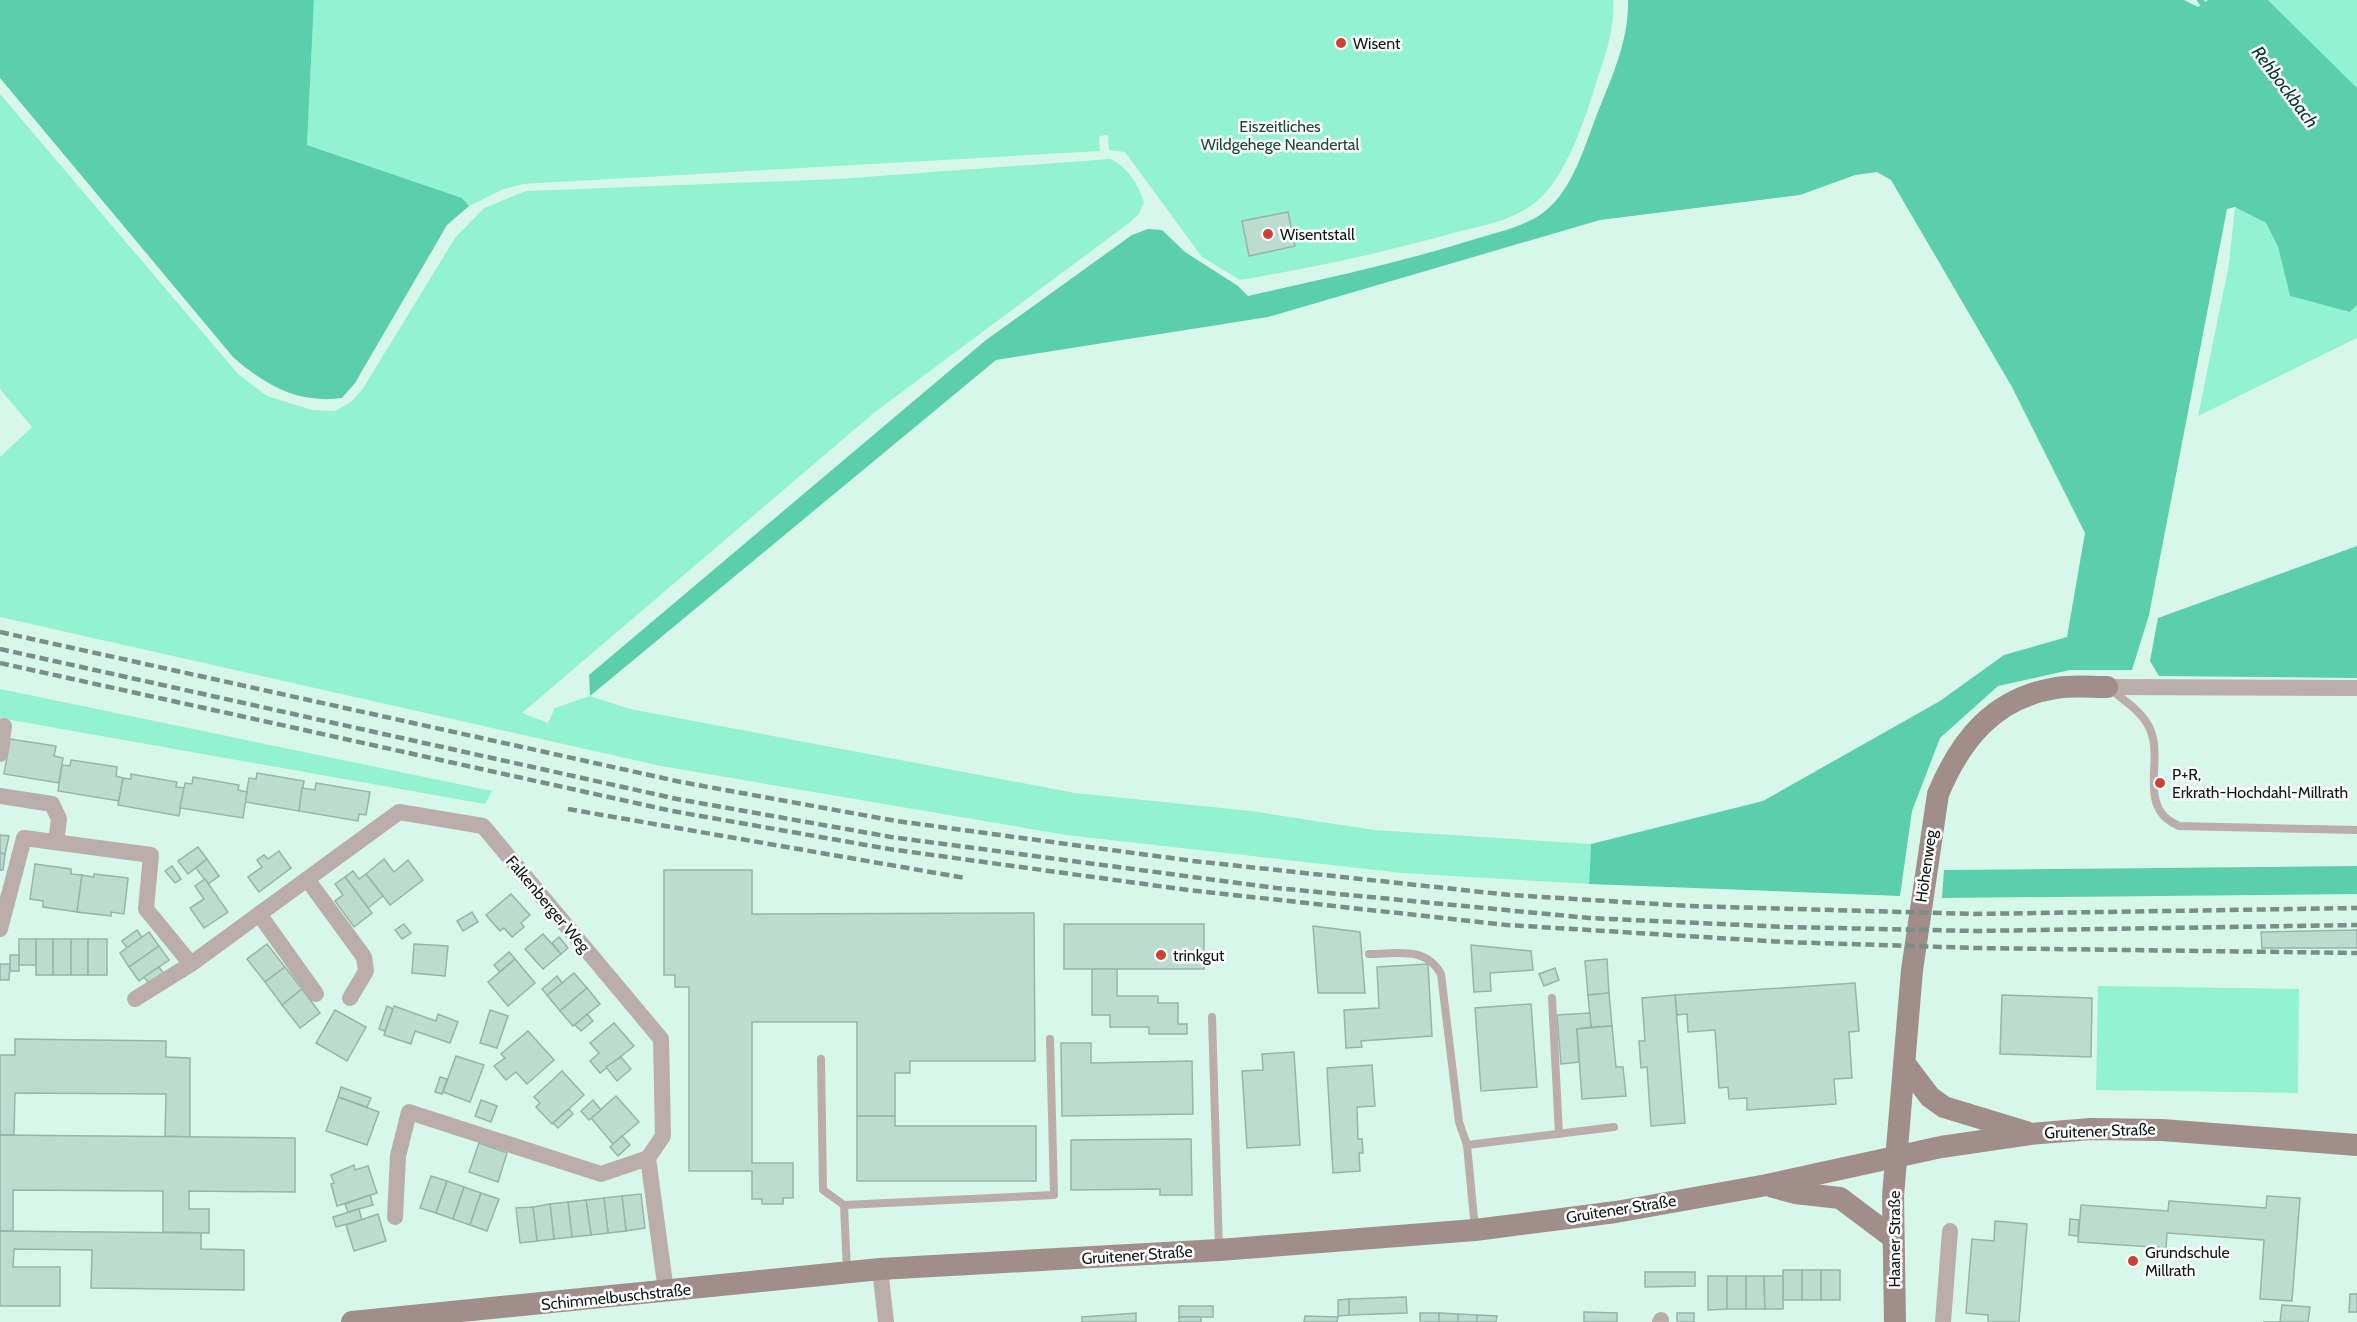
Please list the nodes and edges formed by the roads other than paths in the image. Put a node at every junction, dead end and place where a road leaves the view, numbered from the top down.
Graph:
1 (2107, 687) junction
2 (2357, 688) edge
3 (4, 726) dead end
4 (0, 754) edge
5 (0, 796) edge
6 (2357, 830) edge
7 (56, 842) junction
8 (307, 879) junction
9 (259, 915) junction
10 (0, 929) edge
11 (1369, 954) dead end
12 (191, 964) junction
13 (316, 994) dead end
14 (350, 998) dead end
15 (1552, 998) dead end
16 (135, 999) dead end
17 (1212, 1017) dead end
18 (1050, 1039) dead end
19 (821, 1059) dead end
20 (1905, 1064) junction
21 (1614, 1127) dead end
22 (1560, 1134) junction
23 (2030, 1134) junction
24 (1467, 1145) junction
25 (2357, 1145) edge
26 (1898, 1155) junction
27 (648, 1158) junction
28 (1767, 1185) junction
29 (844, 1205) junction
30 (395, 1217) dead end
31 (1475, 1230) junction
32 (1950, 1231) dead end
33 (1892, 1237) junction
34 (1219, 1250) junction
35 (880, 1269) junction
36 (847, 1272) junction
37 (666, 1291) junction
38 (352, 1322) edge
39 (886, 1322) edge
40 (1895, 1322) edge
41 (1943, 1322) edge

1 - 2 street, Höhenweg
1 - 6 lane
1 - 20 main road, Höhenweg
3 - 4 street
5 - 7 street
7 - 10 street
7 - 12 street
8 - 9 street, Falkenberger Weg
8 - 14 street
8 - 27 street, Falkenberger Weg
9 - 12 street, Falkenberger Weg
9 - 13 street
11 - 24 lane
12 - 16 street, Falkenberger Weg
15 - 22 lane
17 - 34 lane
18 - 29 lane
19 - 29 lane
20 - 23 main road
20 - 26 main road, Höhenweg
21 - 22 lane
22 - 24 lane
23 - 25 main road, Gruitener Straße
23 - 26 main road, Gruitener Straße
24 - 31 lane
26 - 28 main road, Gruitener Straße
26 - 33 main road, Haaner Straße
27 - 30 street
27 - 37 street
28 - 31 main road, Gruitener Straße
28 - 33 main road
29 - 36 lane
31 - 34 main road, Gruitener Straße
32 - 41 street
33 - 40 main road, Haaner Straße
34 - 35 main road, Gruitener Straße
35 - 36 main road, Schimmelbuschstraße
35 - 39 street
36 - 37 main road, Schimmelbuschstraße
37 - 38 main road, Schimmelbuschstraße

